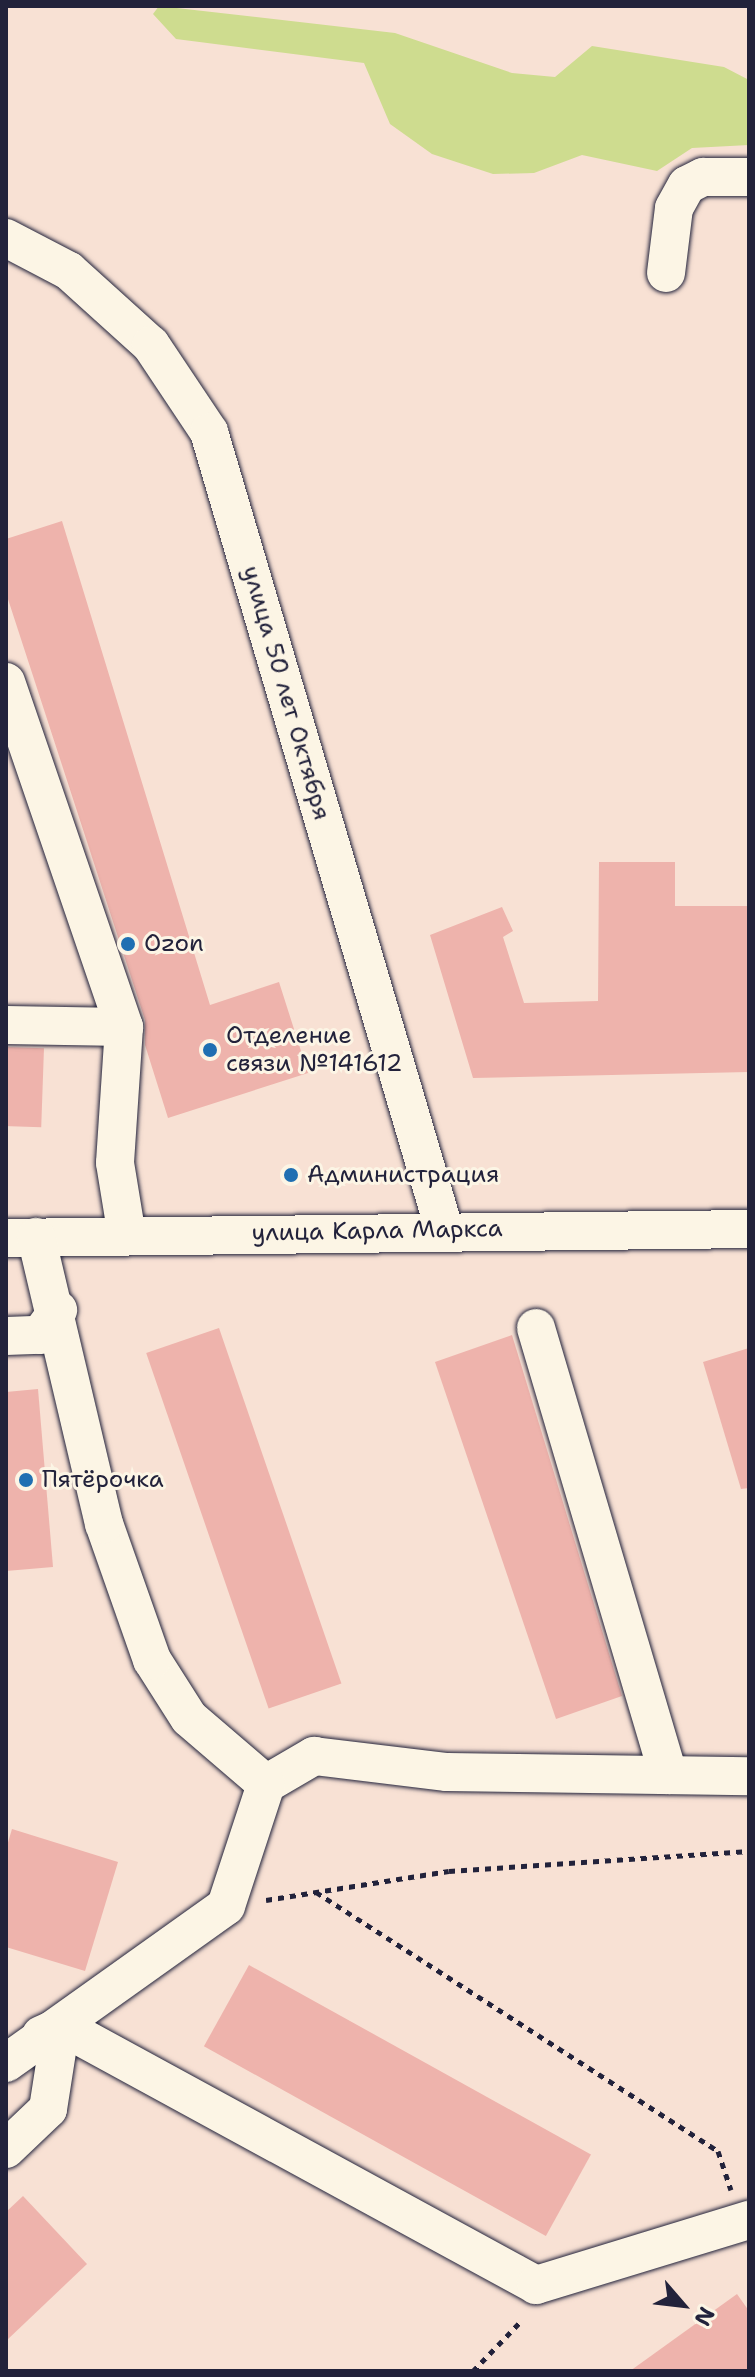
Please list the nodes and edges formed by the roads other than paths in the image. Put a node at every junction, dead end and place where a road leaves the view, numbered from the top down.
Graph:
1 (749, 177) edge
2 (6, 238) edge
3 (666, 273) dead end
4 (6, 682) edge
5 (6, 1025) edge
6 (124, 1027) junction
7 (444, 1229) junction
8 (749, 1229) edge
9 (127, 1236) junction
10 (21, 1238) edge
11 (58, 1310) junction
12 (536, 1328) dead end
13 (6, 1336) edge
14 (668, 1775) junction
15 (749, 1776) edge
16 (266, 1784) junction
17 (61, 2026) junction
18 (6, 2051) edge
19 (6, 2063) edge
20 (6, 2149) edge
21 (745, 2221) edge

1 - 3 street
2 - 7 street, улица 50 лет Октября
4 - 6 street
5 - 6 street
6 - 9 street
7 - 8 street, улица Карла Маркса
7 - 9 street, улица Карла Маркса
9 - 10 street, улица Карла Маркса
10 - 11 street
11 - 13 street
11 - 16 street
12 - 14 street
14 - 15 street
14 - 16 street
16 - 17 street
17 - 18 street
17 - 19 street
17 - 20 street
17 - 21 street

